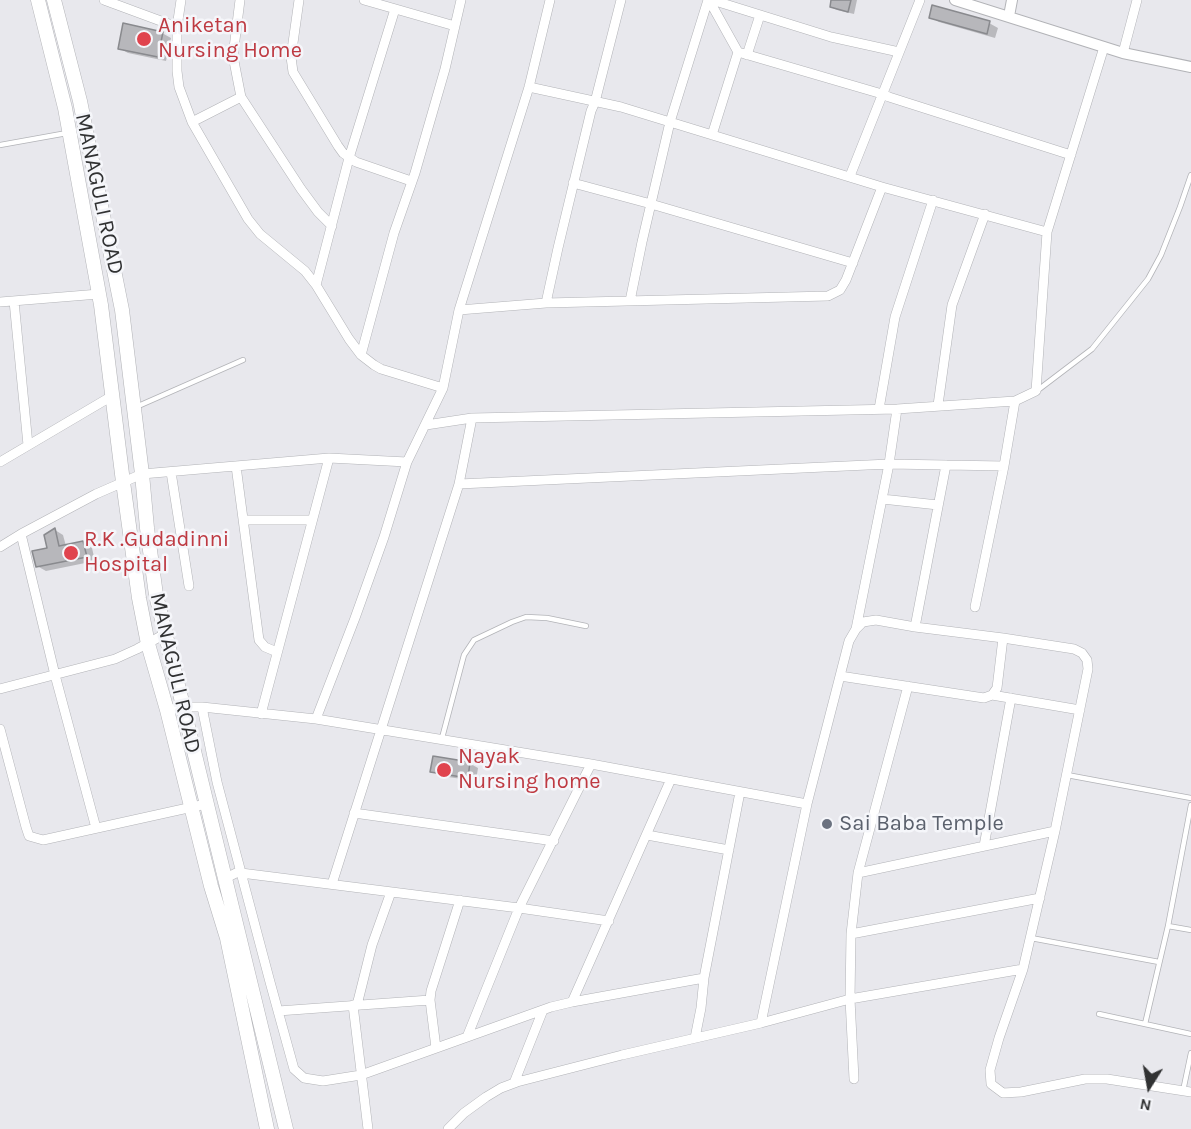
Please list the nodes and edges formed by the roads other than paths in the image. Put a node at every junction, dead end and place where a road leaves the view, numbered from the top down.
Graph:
1 (38, 0) edge
2 (54, 0) edge
3 (104, 0) edge
4 (181, 0) edge
5 (240, 0) edge
6 (299, 0) edge
7 (364, 0) edge
8 (461, 0) edge
9 (550, 0) edge
10 (621, 0) edge
11 (710, 0) edge
12 (920, 0) edge
13 (955, 0) edge
14 (1012, 0) edge
15 (1137, 0) edge
16 (395, 9) junction
17 (760, 15) junction
18 (1009, 16) junction
19 (455, 26) junction
20 (177, 27) junction
21 (1104, 47) junction
22 (899, 52) junction
23 (1123, 53) junction
24 (742, 54) junction
25 (1191, 67) edge
26 (529, 87) junction
27 (882, 94) junction
28 (241, 97) junction
29 (595, 102) junction
30 (192, 122) junction
31 (670, 122) junction
32 (69, 132) junction
33 (712, 135) junction
34 (0, 145) edge
35 (1071, 155) junction
36 (349, 158) junction
37 (1191, 175) edge
38 (850, 177) junction
39 (411, 181) junction
40 (573, 183) junction
41 (882, 187) junction
42 (933, 200) junction
43 (651, 204) junction
44 (985, 214) junction
45 (332, 226) junction
46 (1047, 232) junction
47 (854, 263) junction
48 (316, 285) junction
49 (99, 294) junction
50 (14, 301) junction
51 (630, 301) junction
52 (0, 302) edge
53 (546, 303) junction
54 (459, 310) junction
55 (361, 355) junction
56 (243, 360) dead end
57 (443, 388) junction
58 (1036, 392) junction
59 (112, 396) junction
60 (1015, 401) junction
61 (938, 405) junction
62 (134, 408) junction
63 (879, 409) junction
64 (897, 409) junction
65 (472, 418) junction
66 (426, 425) junction
67 (28, 445) junction
68 (329, 458) junction
69 (0, 462) edge
70 (407, 462) junction
71 (889, 464) junction
72 (946, 465) junction
73 (237, 466) junction
74 (1004, 466) junction
75 (171, 471) junction
76 (142, 474) junction
77 (123, 482) junction
78 (459, 484) junction
79 (882, 499) junction
80 (938, 505) junction
81 (244, 520) junction
82 (312, 520) junction
83 (21, 534) junction
84 (0, 548) edge
85 (189, 586) dead end
86 (975, 607) dead end
87 (586, 626) dead end
88 (915, 627) junction
89 (856, 629) junction
90 (165, 634) junction
91 (1003, 638) junction
92 (148, 644) junction
93 (277, 652) junction
94 (55, 675) junction
95 (840, 676) junction
96 (908, 686) junction
97 (0, 689) edge
98 (992, 695) junction
99 (1011, 698) junction
100 (183, 707) junction
101 (202, 707) junction
102 (167, 710) junction
103 (1080, 710) junction
104 (261, 714) junction
105 (316, 719) junction
106 (0, 729) edge
107 (381, 730) junction
108 (441, 740) junction
109 (591, 764) junction
110 (1067, 775) junction
111 (671, 779) junction
112 (740, 792) junction
113 (1191, 798) edge
114 (206, 804) junction
115 (807, 804) junction
116 (1191, 805) edge
117 (191, 807) junction
118 (354, 813) junction
119 (96, 828) junction
120 (1055, 831) junction
121 (647, 835) junction
122 (554, 841) junction
123 (984, 846) junction
124 (729, 850) junction
125 (241, 873) junction
126 (858, 873) junction
127 (224, 879) junction
128 (332, 884) junction
129 (211, 886) junction
130 (391, 892) junction
131 (1040, 898) junction
132 (459, 900) junction
133 (519, 908) junction
134 (609, 921) junction
135 (1168, 926) junction
136 (1191, 930) edge
137 (851, 934) junction
138 (233, 937) junction
139 (1030, 938) junction
140 (1159, 962) junction
141 (1023, 969) junction
142 (704, 978) junction
143 (850, 999) junction
144 (430, 1000) junction
145 (572, 1002) junction
146 (355, 1005) junction
147 (543, 1010) junction
148 (278, 1011) junction
149 (1099, 1014) dead end
150 (761, 1023) junction
151 (1145, 1024) junction
152 (1191, 1034) edge
153 (467, 1037) junction
154 (695, 1038) junction
155 (436, 1048) junction
156 (1191, 1053) edge
157 (361, 1075) junction
158 (854, 1079) dead end
159 (514, 1083) junction
160 (1187, 1091) edge
161 (267, 1129) edge
162 (286, 1129) edge
163 (368, 1129) edge
164 (448, 1129) edge

1 - 32 main road, MANAGULI ROAD
2 - 62 main road, MANAGULI ROAD
3 - 20 street
4 - 20 street
5 - 28 street
6 - 36 street
7 - 16 street
8 - 19 street
9 - 26 street
10 - 29 street
11 - 17 street
11 - 24 street
11 - 31 street
12 - 22 street
13 - 18 street
14 - 18 street
15 - 23 street
16 - 19 street
16 - 36 street
17 - 22 street
17 - 24 street
18 - 21 street
19 - 39 street
20 - 30 street
21 - 23 street
21 - 35 street
22 - 27 street
23 - 25 street
24 - 27 street
24 - 33 street
26 - 29 street
26 - 54 street
27 - 35 street
27 - 38 street
28 - 30 street
28 - 45 street
29 - 31 street
29 - 40 street
30 - 48 street
31 - 33 street
31 - 43 street
32 - 34 lane
32 - 49 main road, MANAGULI ROAD
33 - 38 street
35 - 46 street
36 - 39 street
36 - 45 street
37 - 58 lane
38 - 41 street
39 - 55 street
40 - 43 street
40 - 53 street
41 - 42 street
41 - 47 street
42 - 44 street
42 - 63 street
43 - 47 street
43 - 51 street
44 - 46 street
44 - 61 street
45 - 48 street
46 - 58 street
47 - 51 street
48 - 55 street
49 - 50 street
49 - 59 main road, MANAGULI ROAD
50 - 52 street
50 - 67 street
51 - 53 street
53 - 54 street
54 - 57 street
55 - 57 street
56 - 62 lane
57 - 66 street
58 - 60 street
59 - 67 street
59 - 77 main road, MANAGULI ROAD
60 - 61 street
60 - 74 street
61 - 64 street
62 - 76 main road, MANAGULI ROAD
63 - 64 street
63 - 65 street
64 - 71 street
65 - 66 street
65 - 78 street
66 - 70 street
67 - 69 street
68 - 70 street
68 - 73 street
68 - 82 street
70 - 105 street
71 - 72 street
71 - 78 street
71 - 79 street
72 - 74 street
72 - 80 street
73 - 75 street
73 - 81 street
74 - 86 street
75 - 76 street
75 - 85 street
76 - 77 street
76 - 90 main road, MANAGULI ROAD
77 - 83 street
77 - 92 main road, MANAGULI ROAD
78 - 107 street
79 - 80 street
79 - 89 street
80 - 88 street
81 - 82 street
81 - 93 street
82 - 93 street
83 - 84 street
83 - 94 street
87 - 108 lane
88 - 89 street
88 - 91 street
89 - 95 street
90 - 92 street
90 - 100 main road, MANAGULI ROAD
91 - 98 street
91 - 103 street
92 - 94 street
92 - 102 main road, MANAGULI ROAD
93 - 104 street
94 - 97 street
94 - 119 street
95 - 96 street
95 - 115 street
96 - 98 street
96 - 126 street
98 - 99 street
99 - 103 street
99 - 123 street
100 - 101 street
100 - 102 street
100 - 114 main road, MANAGULI ROAD
101 - 104 street
101 - 125 street
102 - 117 main road, MANAGULI ROAD
103 - 110 street
104 - 105 street
105 - 107 street
106 - 119 street
107 - 108 street
107 - 118 street
108 - 109 street
109 - 111 street
109 - 122 street
110 - 113 lane
110 - 120 street
111 - 112 street
111 - 121 street
112 - 115 street
112 - 124 street
114 - 117 street
114 - 127 main road, MANAGULI ROAD
115 - 150 street
116 - 135 lane
117 - 119 street
117 - 129 main road, MANAGULI ROAD
118 - 122 street
118 - 128 street
120 - 123 street
120 - 131 street
121 - 124 street
121 - 134 street
122 - 133 street
123 - 126 street
124 - 142 street
125 - 127 street
125 - 128 street
125 - 148 street
126 - 137 street
127 - 129 main road
127 - 138 main road, MANAGULI ROAD
128 - 130 street
129 - 138 main road, MANAGULI ROAD
130 - 132 street
130 - 146 street
131 - 137 street
131 - 139 street
132 - 133 street
132 - 144 street
133 - 134 street
133 - 153 street
134 - 145 street
135 - 136 lane
135 - 140 lane
137 - 143 street
138 - 161 main road, MANAGULI ROAD
138 - 162 main road, MANAGULI ROAD
139 - 140 lane
139 - 141 street
140 - 151 lane
141 - 143 street
141 - 160 street
142 - 145 street
142 - 154 street
143 - 150 street
143 - 158 street
144 - 146 street
144 - 155 street
145 - 147 street
146 - 148 street
146 - 157 street
147 - 153 street
147 - 159 street
148 - 157 street
149 - 151 lane
150 - 154 street
151 - 152 lane
153 - 155 street
154 - 159 street
155 - 157 street
156 - 160 lane
157 - 163 street
159 - 164 street

